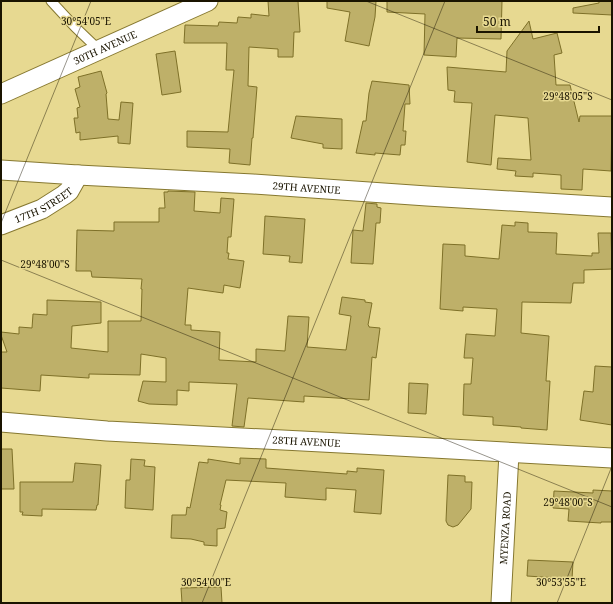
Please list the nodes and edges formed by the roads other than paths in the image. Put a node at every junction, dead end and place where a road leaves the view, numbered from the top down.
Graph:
1 (51, 1) edge
2 (208, 1) edge
3 (99, 50) junction
4 (1, 94) edge
5 (1, 170) edge
6 (78, 175) junction
7 (612, 207) edge
8 (1, 226) edge
9 (1, 422) edge
10 (510, 453) junction
11 (612, 458) edge
12 (501, 603) edge

1 - 3 lane
2 - 3 street, 30TH AVENUE
3 - 4 street, 30TH AVENUE
5 - 6 street, 29TH AVENUE
6 - 7 street, 29TH AVENUE
6 - 8 street, 17TH STREET
9 - 10 street, 28TH AVENUE
10 - 11 street, 28TH AVENUE
10 - 12 street, MYENZA ROAD

